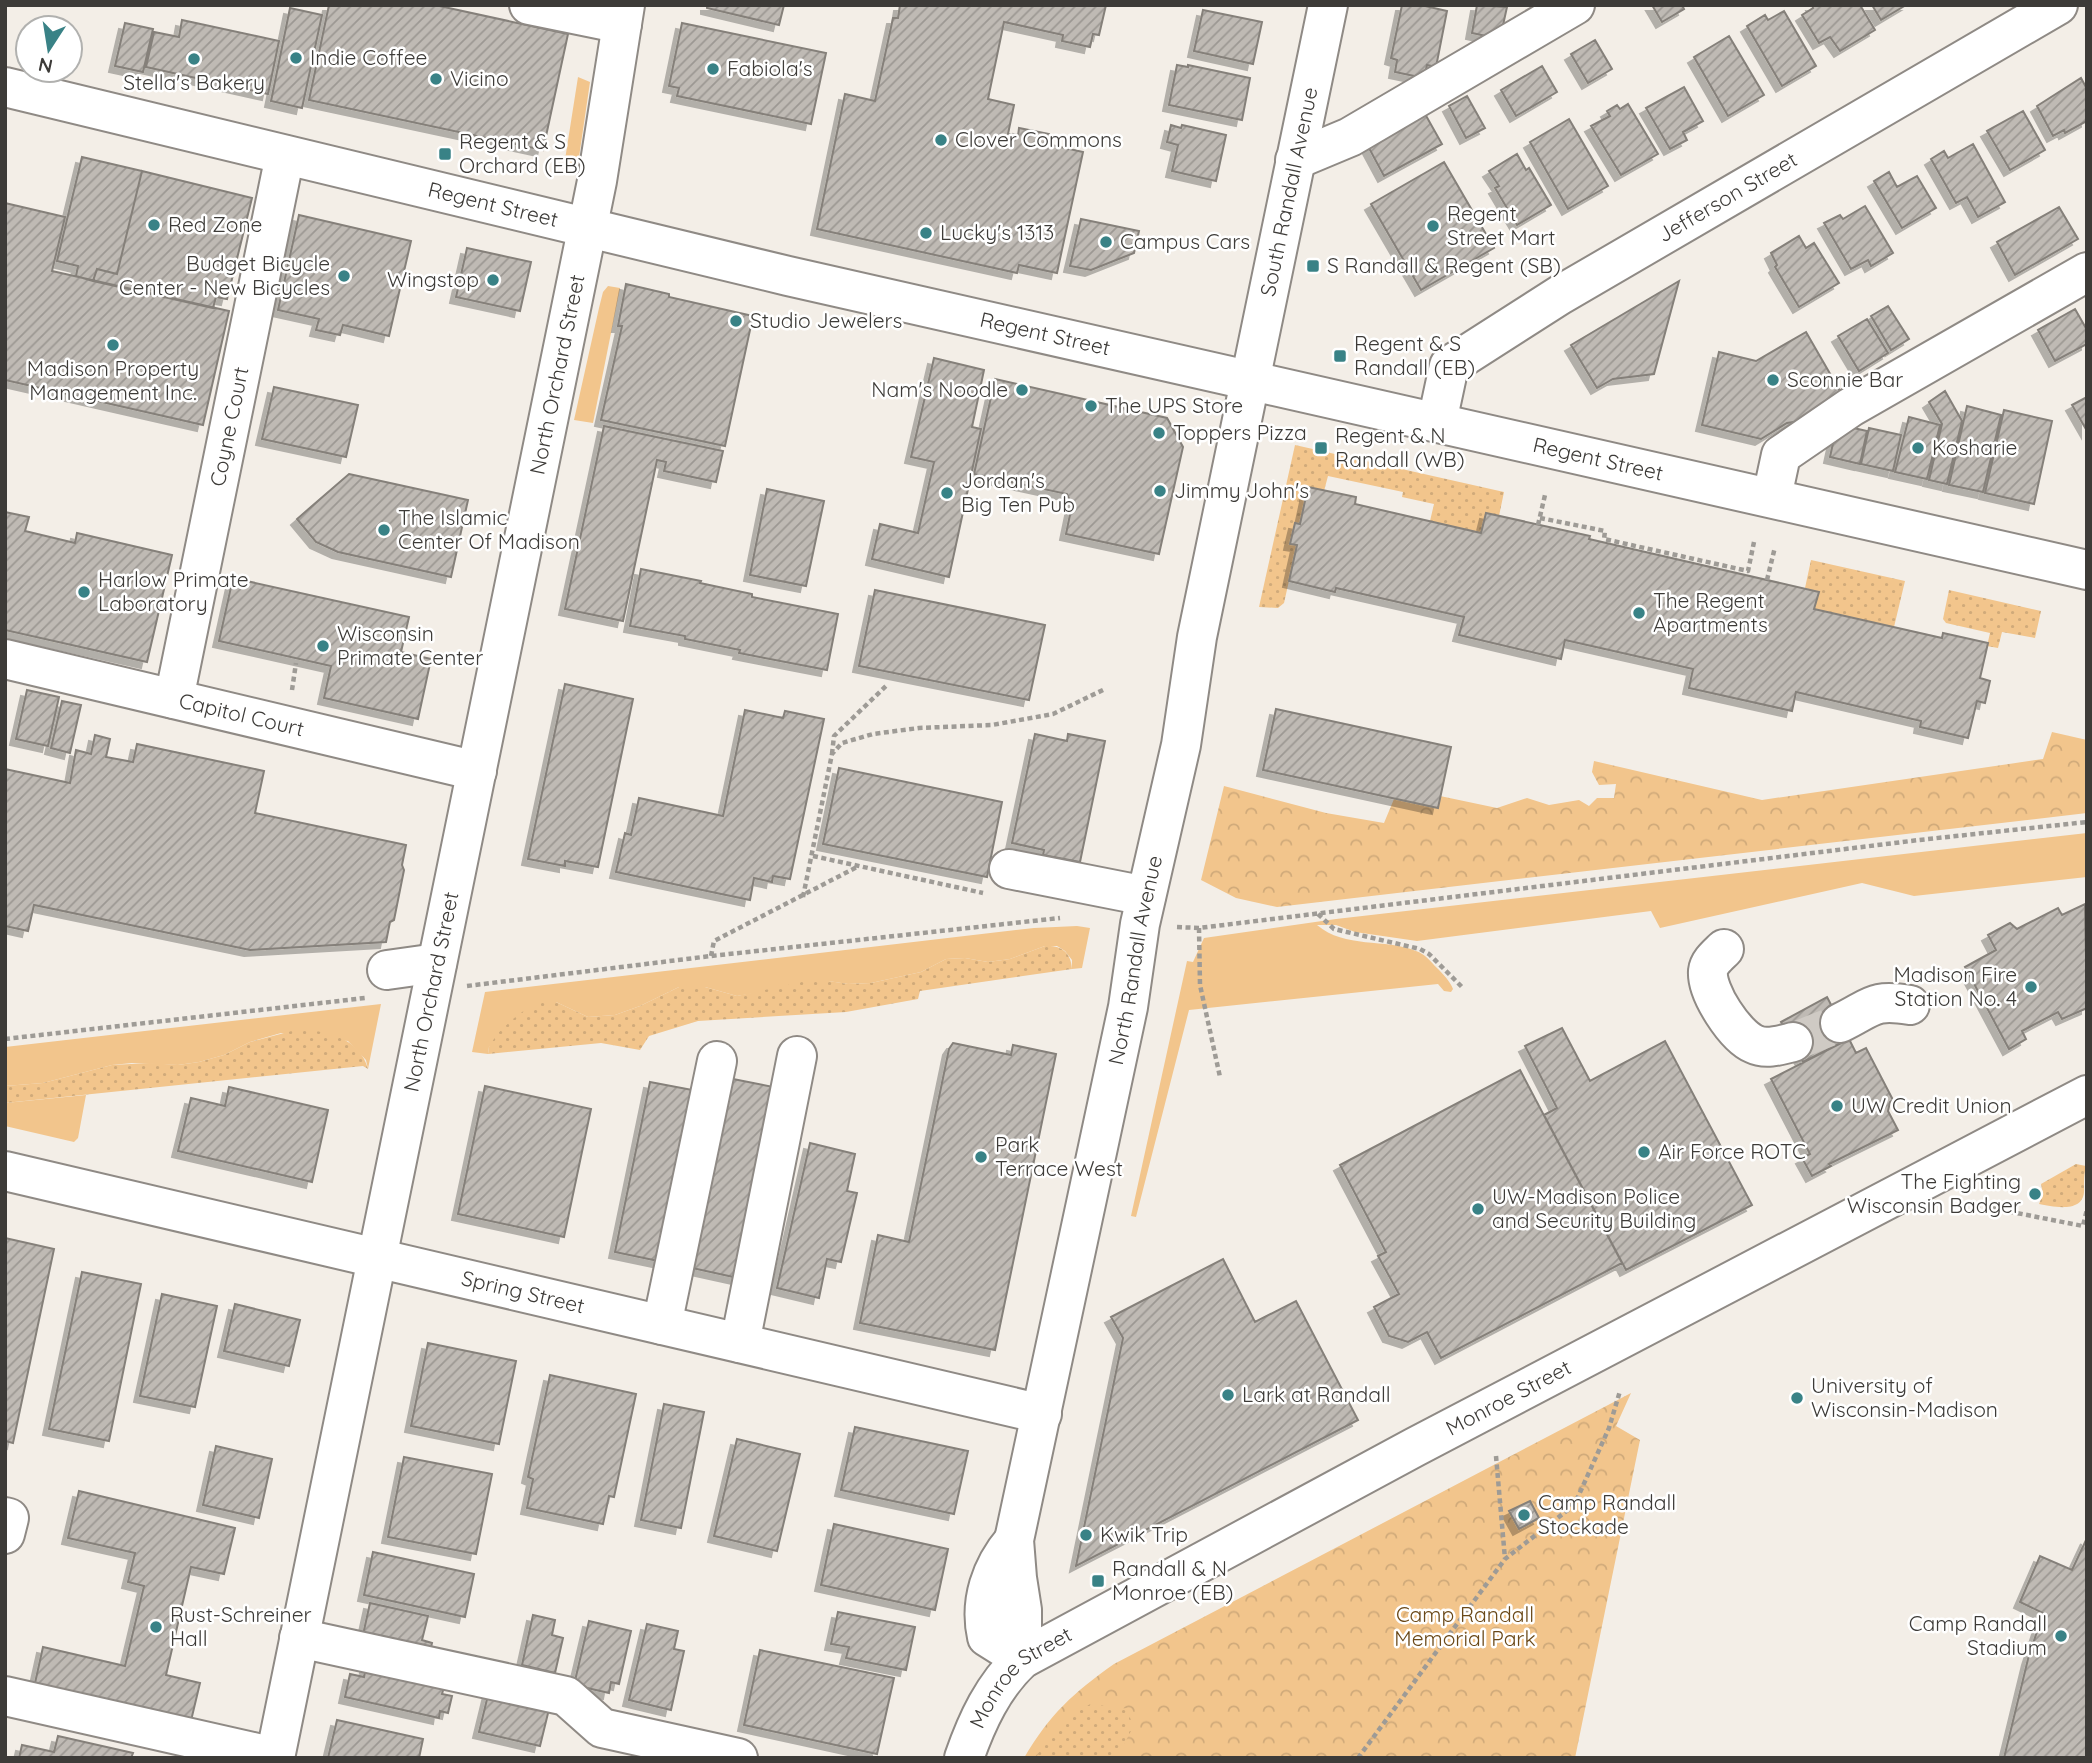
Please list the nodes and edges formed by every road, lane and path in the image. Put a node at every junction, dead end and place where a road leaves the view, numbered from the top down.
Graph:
1 (529, 5) edge
2 (1328, 5) edge
3 (1575, 5) edge
4 (2058, 5) edge
5 (624, 15) edge
6 (5, 87) edge
7 (285, 155) junction
8 (1295, 160) junction
9 (588, 227) junction
10 (2087, 272) edge
11 (1250, 379) junction
12 (1437, 422) junction
13 (1545, 495) dead end
14 (1772, 497) junction
15 (1540, 517) junction
16 (1538, 525) dead end
17 (1754, 542) dead end
18 (1775, 547) dead end
19 (2087, 570) edge
20 (1767, 580) dead end
21 (5, 659) edge
22 (296, 663) dead end
23 (886, 686) dead end
24 (1105, 689) dead end
25 (291, 697) dead end
26 (174, 699) junction
27 (832, 754) junction
28 (477, 771) junction
29 (2087, 822) edge
30 (813, 856) junction
31 (858, 866) junction
32 (998, 881) joint
33 (1146, 896) junction
34 (803, 897) junction
35 (1317, 913) junction
36 (1065, 918) dead end
37 (1186, 927) dead end
38 (1199, 928) junction
39 (1724, 949) dead end
40 (711, 956) junction
41 (437, 963) junction
42 (380, 983) joint
43 (482, 984) dead end
44 (1463, 988) dead end
45 (1910, 1005) dead end
46 (1840, 1023) tunnel mouth
47 (5, 1040) edge
48 (1793, 1042) tunnel mouth
49 (797, 1056) dead end
50 (717, 1061) dead end
51 (1220, 1077) dead end
52 (2087, 1096) edge
53 (5, 1171) edge
54 (1976, 1205) dead end
55 (2087, 1209) edge
56 (377, 1258) junction
57 (662, 1325) junction
58 (740, 1343) junction
59 (1620, 1391) dead end
60 (1042, 1414) junction
61 (1496, 1456) dead end
62 (5, 1517) edge
63 (5, 1534) edge
64 (1505, 1559) junction
65 (299, 1638) junction
66 (1022, 1659) junction
67 (5, 1696) edge
68 (967, 1750) edge
69 (275, 1757) edge
70 (738, 1758) edge
71 (1358, 1758) edge

1 - 5 street
2 - 8 street, South Randall Avenue
3 - 8 street
4 - 12 street, Jefferson Street
5 - 9 street, North Orchard Street
6 - 7 street, Regent Street
7 - 9 street, Regent Street
7 - 26 street, Coyne Court
8 - 11 street, South Randall Avenue
9 - 11 street, Regent Street
9 - 28 street, North Orchard Street
10 - 14 street
11 - 12 street, Regent Street
11 - 33 street, North Randall Avenue
12 - 14 street, Regent Street
13 - 15 path
14 - 19 street, Regent Street
15 - 16 path
15 - 17 path
18 - 20 path
21 - 26 street, Capitol Court
22 - 25 path
23 - 27 path
24 - 27 path
26 - 28 street, Capitol Court
27 - 30 path
28 - 41 street, North Orchard Street
29 - 35 path
30 - 31 path
30 - 34 path
31 - 32 path
31 - 34 path
32 - 33 street
33 - 60 street, North Randall Avenue
34 - 40 path
35 - 38 path
35 - 44 path
36 - 40 path
37 - 38 path
38 - 51 path
39 - 48 street
40 - 43 path
41 - 42 street
41 - 56 street, North Orchard Street
42 - 47 path
45 - 46 street
49 - 58 street
50 - 57 street
52 - 66 street, Monroe Street
53 - 56 street, Spring Street
54 - 55 path
56 - 57 street, Spring Street
56 - 65 street, North Orchard Street
57 - 58 street, Spring Street
58 - 60 street, Spring Street
59 - 64 path
60 - 66 street, North Randall Avenue
61 - 64 path
62 - 63 street
64 - 71 path
65 - 69 street, North Orchard Street
65 - 70 street
66 - 68 street, Monroe Street
67 - 69 street

